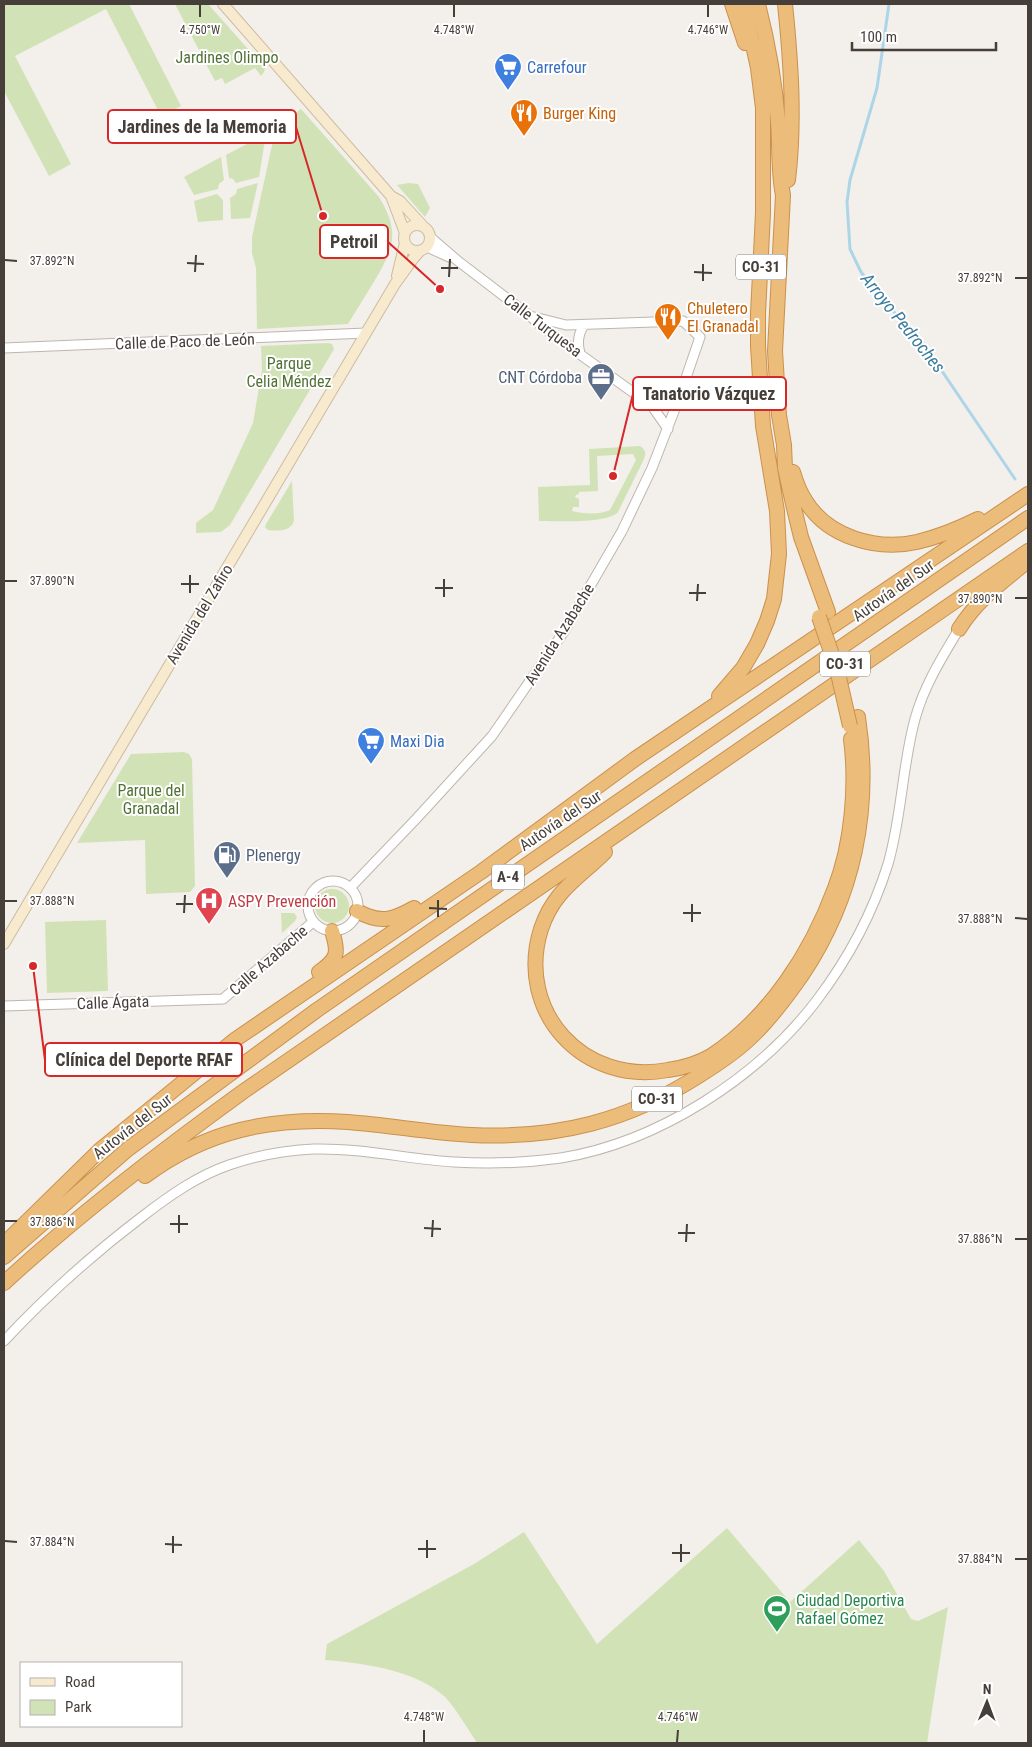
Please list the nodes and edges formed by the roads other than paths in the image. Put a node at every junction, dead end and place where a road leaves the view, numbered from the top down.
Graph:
1 (223, 4) edge
2 (732, 4) edge
3 (744, 4) edge
4 (758, 4) edge
5 (784, 4) edge
6 (762, 123) junction
7 (783, 195) junction
8 (391, 196) junction
9 (422, 225) junction
10 (430, 237) junction
11 (405, 238) junction
12 (423, 249) junction
13 (458, 262) junction
14 (395, 284) junction
15 (530, 316) junction
16 (584, 325) junction
17 (366, 333) junction
18 (4, 348) edge
19 (580, 353) junction
20 (678, 401) junction
21 (652, 406) junction
22 (763, 411) junction
23 (668, 429) junction
24 (784, 445) junction
25 (1028, 487) edge
26 (1028, 494) edge
27 (1028, 518) edge
28 (1028, 551) edge
29 (1028, 561) edge
30 (824, 615) junction
31 (959, 629) joint
32 (854, 722) junction
33 (635, 759) junction
34 (619, 833) junction
35 (481, 872) junction
36 (350, 888) junction
37 (357, 911) junction
38 (313, 922) junction
39 (332, 931) junction
40 (4, 944) edge
41 (223, 999) joint
42 (4, 1006) edge
43 (236, 1039) junction
44 (100, 1150) junction
45 (102, 1198) junction
46 (4, 1238) edge
47 (4, 1244) edge
48 (4, 1257) edge
49 (4, 1283) edge
50 (4, 1341) edge

1 - 8 main road
2 - 6 highway
3 - 6 highway, CO-31
4 - 7 highway, CO-31
5 - 7 highway
6 - 22 highway, CO-31
7 - 24 highway, CO-31
8 - 9 main road
8 - 11 main road
9 - 10 main road
9 - 11 main road
10 - 12 main road
10 - 13 street, Calle Turquesa
11 - 12 main road
11 - 14 main road, Avenida del Zafiro
12 - 13 street, Calle Turquesa
12 - 14 main road, Avenida del Zafiro
13 - 15 street, Calle Turquesa
14 - 17 main road, Avenida del Zafiro
15 - 16 street
15 - 19 street, Calle Turquesa
16 - 19 street
16 - 20 street, Avenida Azabache
17 - 18 street, Calle de Paco de León
17 - 40 main road, Avenida del Zafiro
19 - 21 street, Calle Turquesa
20 - 21 street
20 - 23 street, Avenida Azabache
21 - 23 street, Calle Turquesa
22 - 30 highway
22 - 33 highway
23 - 36 street, Avenida Azabache
24 - 25 highway
24 - 30 highway, CO-31
26 - 33 highway
27 - 48 highway, Autovía del Sur / A-4
28 - 34 highway, A-4
29 - 31 highway
30 - 32 highway, bridge
31 - 50 street
32 - 34 highway
32 - 45 highway, CO-31
33 - 35 highway
34 - 45 highway, A-4
35 - 37 highway
35 - 43 highway
36 - 37 street
36 - 38 street
37 - 39 street
38 - 39 street
38 - 41 street, Calle Azabache
39 - 43 highway
41 - 42 street, Calle Ágata
43 - 44 highway
44 - 46 highway
44 - 47 highway
45 - 49 highway, A-4

